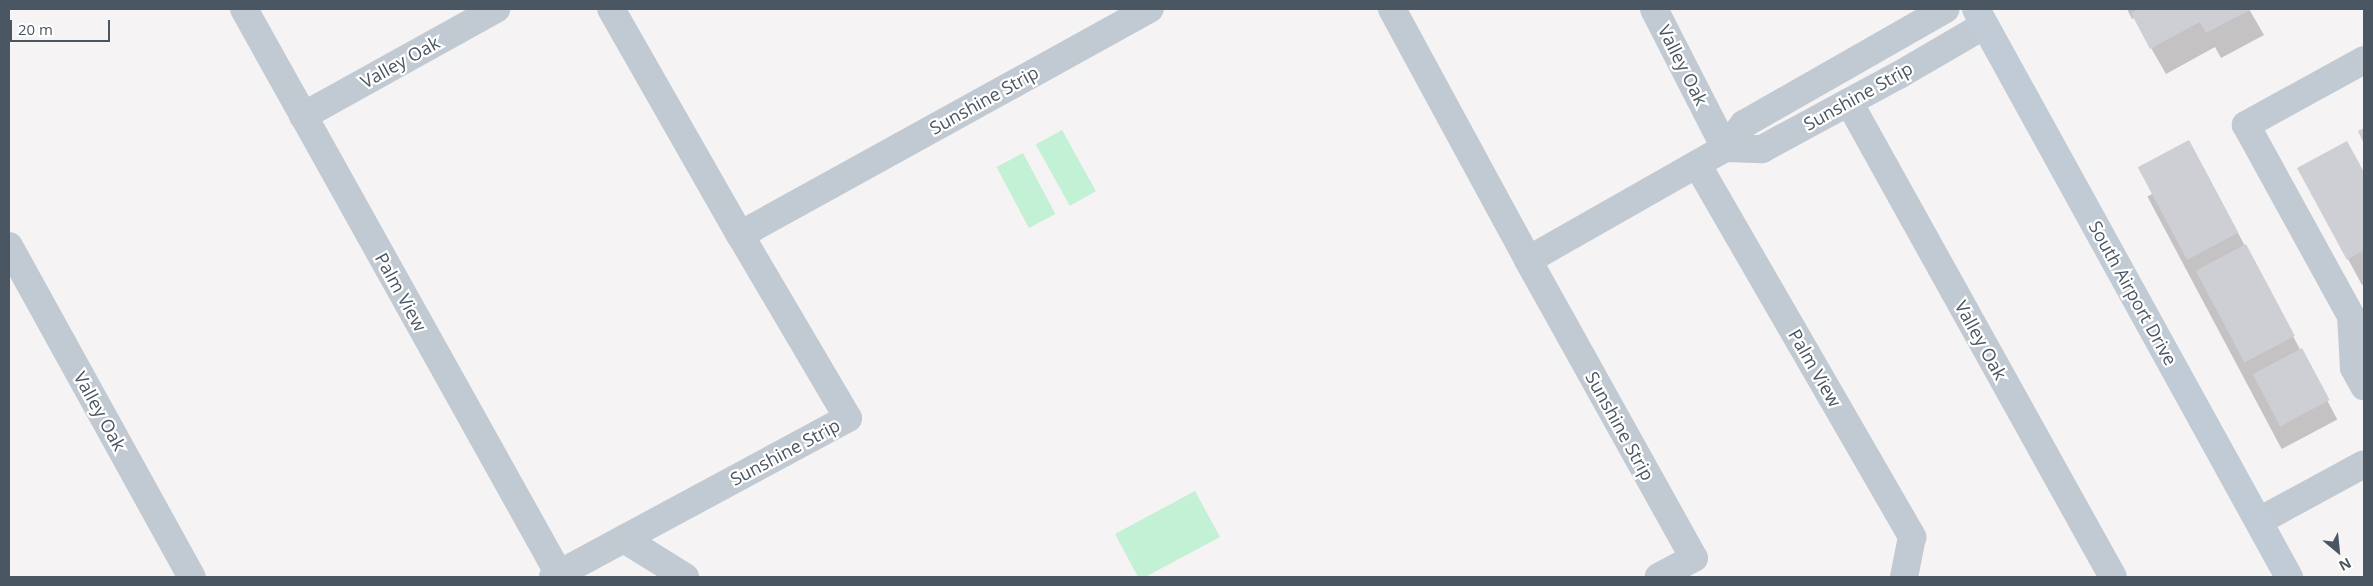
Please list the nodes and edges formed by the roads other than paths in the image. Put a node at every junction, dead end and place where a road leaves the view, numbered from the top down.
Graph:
1 (244, 9) edge
2 (496, 9) edge
3 (611, 9) edge
4 (1150, 9) edge
5 (1392, 9) edge
6 (1654, 9) edge
7 (1946, 9) edge
8 (1981, 17) edge
9 (2364, 60) edge
10 (1849, 102) junction
11 (303, 116) junction
12 (1725, 148) junction
13 (1697, 164) junction
14 (740, 235) junction
15 (9, 246) edge
16 (1528, 260) junction
17 (2358, 312) edge
18 (2364, 386) edge
19 (2364, 464) edge
20 (2259, 521) junction
21 (624, 540) junction
22 (556, 576) edge
23 (192, 577) edge
24 (685, 577) edge
25 (1659, 577) edge
26 (1904, 577) edge
27 (2113, 577) edge
28 (2289, 577) edge

1 - 11 street, Palm View
2 - 11 street, Valley Oak
3 - 14 street, Sunshine Strip
4 - 14 street, Sunshine Strip
5 - 16 street, Sunshine Strip
6 - 12 street, Valley Oak
7 - 12 street, Sunshine Strip
8 - 10 street, Sunshine Strip
8 - 20 street, South Airport Drive
9 - 17 street
10 - 12 street, Sunshine Strip
10 - 27 street, Valley Oak
11 - 22 street, Palm View
12 - 13 street, Sunshine Strip
13 - 16 street, Sunshine Strip
13 - 26 street, Palm View
14 - 21 street, Sunshine Strip
15 - 23 street, Valley Oak
16 - 25 street, Sunshine Strip
17 - 18 street
19 - 20 street
20 - 28 street, South Airport Drive
21 - 22 street
21 - 24 street

